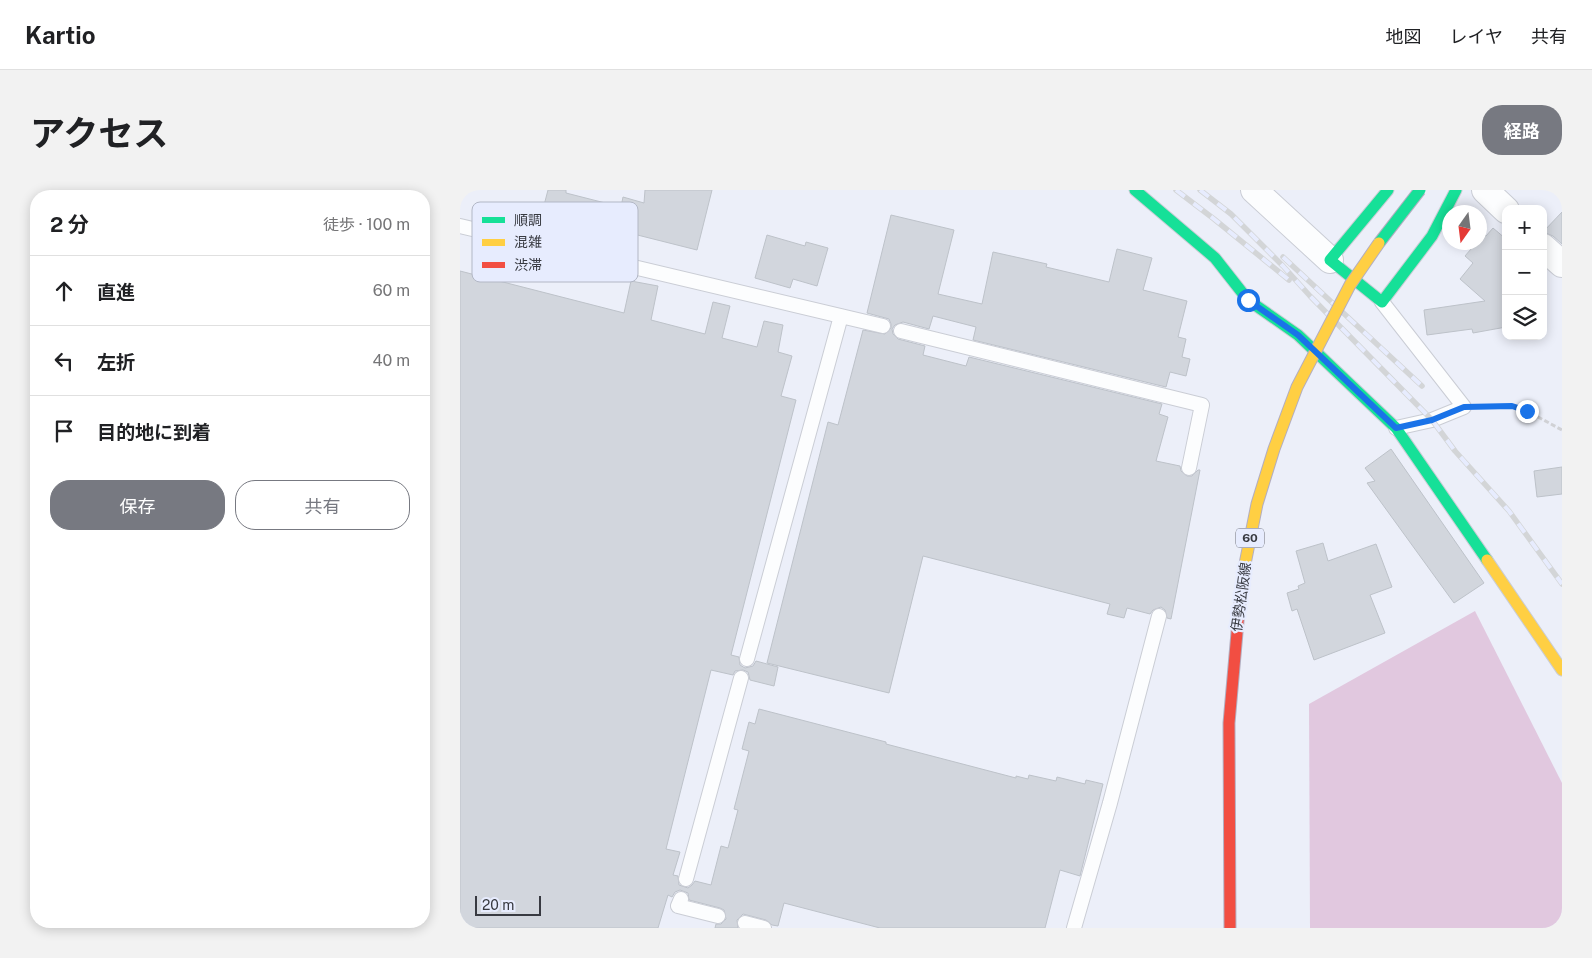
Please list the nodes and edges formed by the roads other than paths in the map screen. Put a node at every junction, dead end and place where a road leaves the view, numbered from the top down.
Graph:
1 (1135, 190) edge
2 (1254, 190) edge
3 (1388, 190) edge
4 (1420, 190) edge
5 (1456, 190) edge
6 (1485, 190) edge
7 (1502, 206) edge
8 (1546, 250) edge
9 (1330, 260) junction
10 (1562, 264) edge
11 (638, 268) edge
12 (1382, 302) junction
13 (841, 316) junction
14 (883, 326) dead end
15 (901, 331) dead end
16 (1396, 428) junction
17 (1189, 468) dead end
18 (1159, 616) dead end
19 (747, 659) dead end
20 (1562, 670) edge
21 (741, 678) dead end
22 (686, 878) dead end
23 (680, 899) dead end
24 (718, 916) dead end
25 (745, 923) dead end
26 (764, 928) edge
27 (1074, 928) edge
28 (1230, 928) edge

1 - 16 street
2 - 9 street
3 - 9 street
4 - 28 street, 伊勢松阪線 / 60, bridge
5 - 12 street
6 - 7 street
8 - 10 street
9 - 12 street
11 - 13 lane
12 - 16 lane
13 - 14 lane
13 - 19 lane
15 - 17 lane
16 - 20 street
18 - 27 lane
21 - 22 lane
23 - 24 lane
25 - 26 lane

